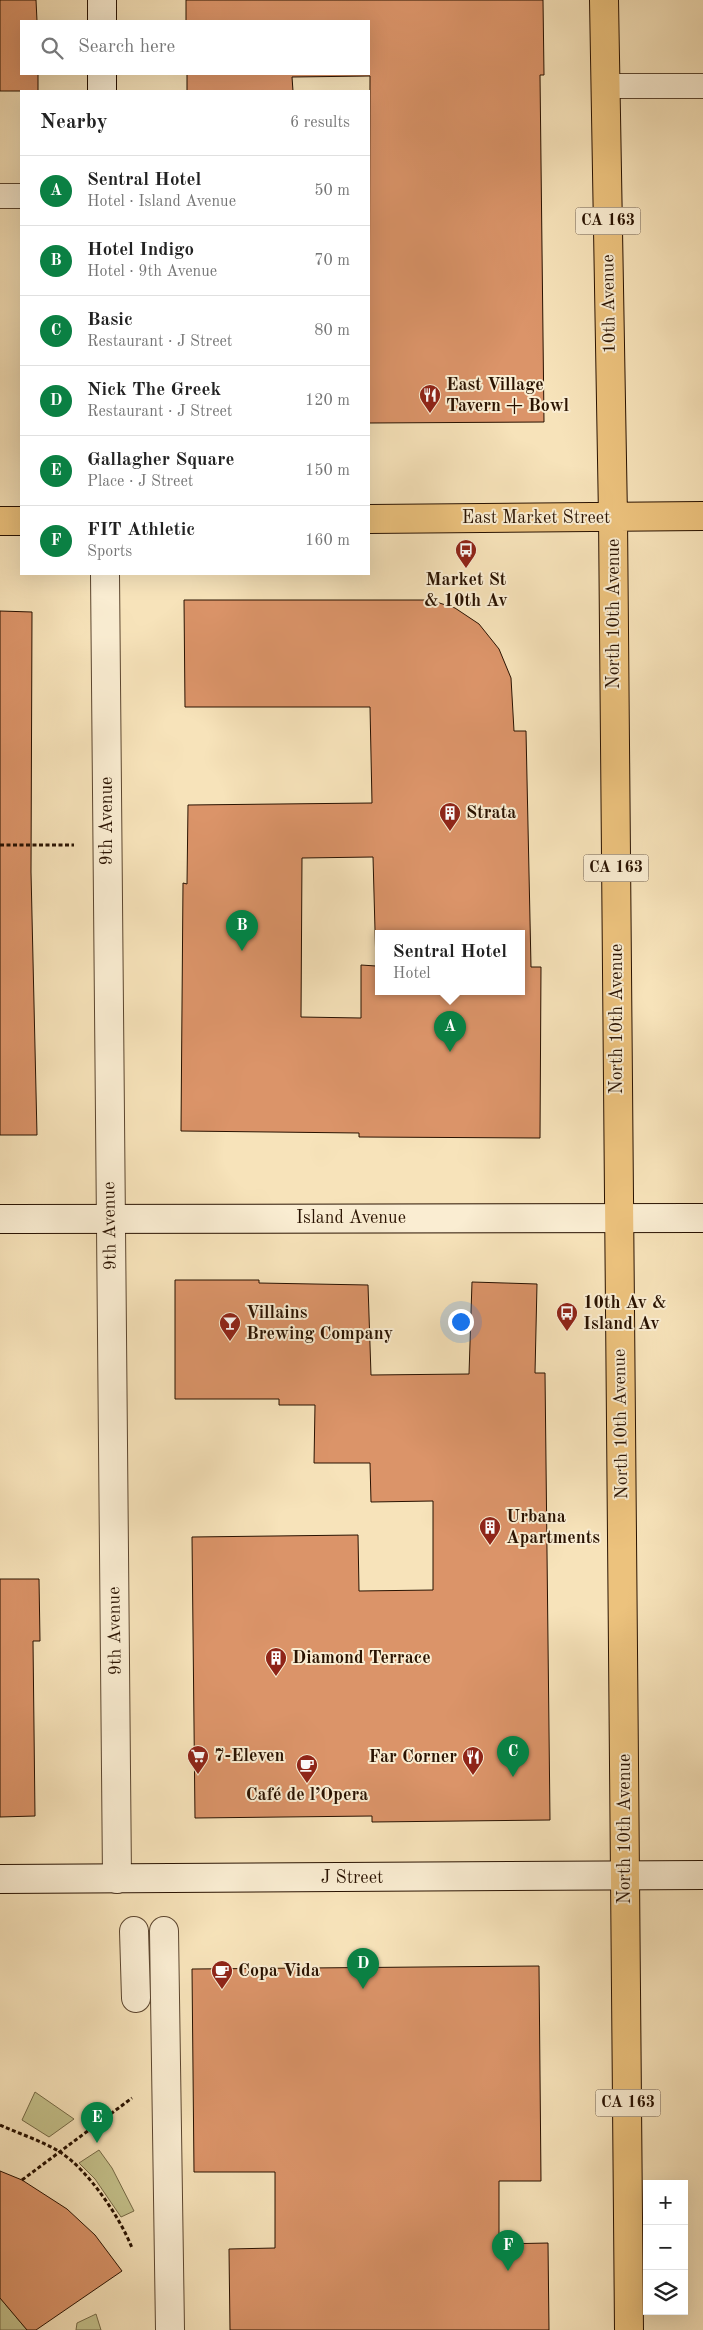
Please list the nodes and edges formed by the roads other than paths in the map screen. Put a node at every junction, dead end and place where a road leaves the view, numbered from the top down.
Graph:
1 (102, 0) edge
2 (604, 0) edge
3 (102, 20) edge
4 (102, 75) edge
5 (606, 86) junction
6 (703, 86) edge
7 (102, 90) edge
8 (0, 196) edge
9 (20, 196) edge
10 (703, 516) edge
11 (613, 517) junction
12 (370, 519) edge
13 (0, 521) edge
14 (20, 521) edge
15 (105, 575) edge
16 (110, 1218) junction
17 (618, 1218) junction
18 (703, 1218) edge
19 (0, 1219) edge
20 (624, 1876) junction
21 (703, 1876) edge
22 (0, 1879) edge
23 (117, 1879) junction
24 (134, 1931) dead end
25 (164, 1931) dead end
26 (136, 1998) dead end
27 (170, 2330) edge
28 (629, 2330) edge

1 - 3 street
2 - 5 main road, 10th Avenue / CA 163
4 - 7 street
5 - 6 lane
5 - 11 main road, 10th Avenue / CA 163
8 - 9 lane
10 - 11 main road, East Market Street
11 - 12 main road, East Market Street
11 - 17 main road, North 10th Avenue / CA 163
13 - 14 main road
15 - 16 street, 9th Avenue
16 - 17 street, Island Avenue
16 - 19 street, Island Avenue
16 - 23 street, 9th Avenue
17 - 18 street, Island Avenue
17 - 20 main road, North 10th Avenue / CA 163
20 - 21 street, J Street
20 - 23 street, J Street
20 - 28 main road, North 10th Avenue / CA 163
22 - 23 street, J Street
24 - 26 street
25 - 27 street

